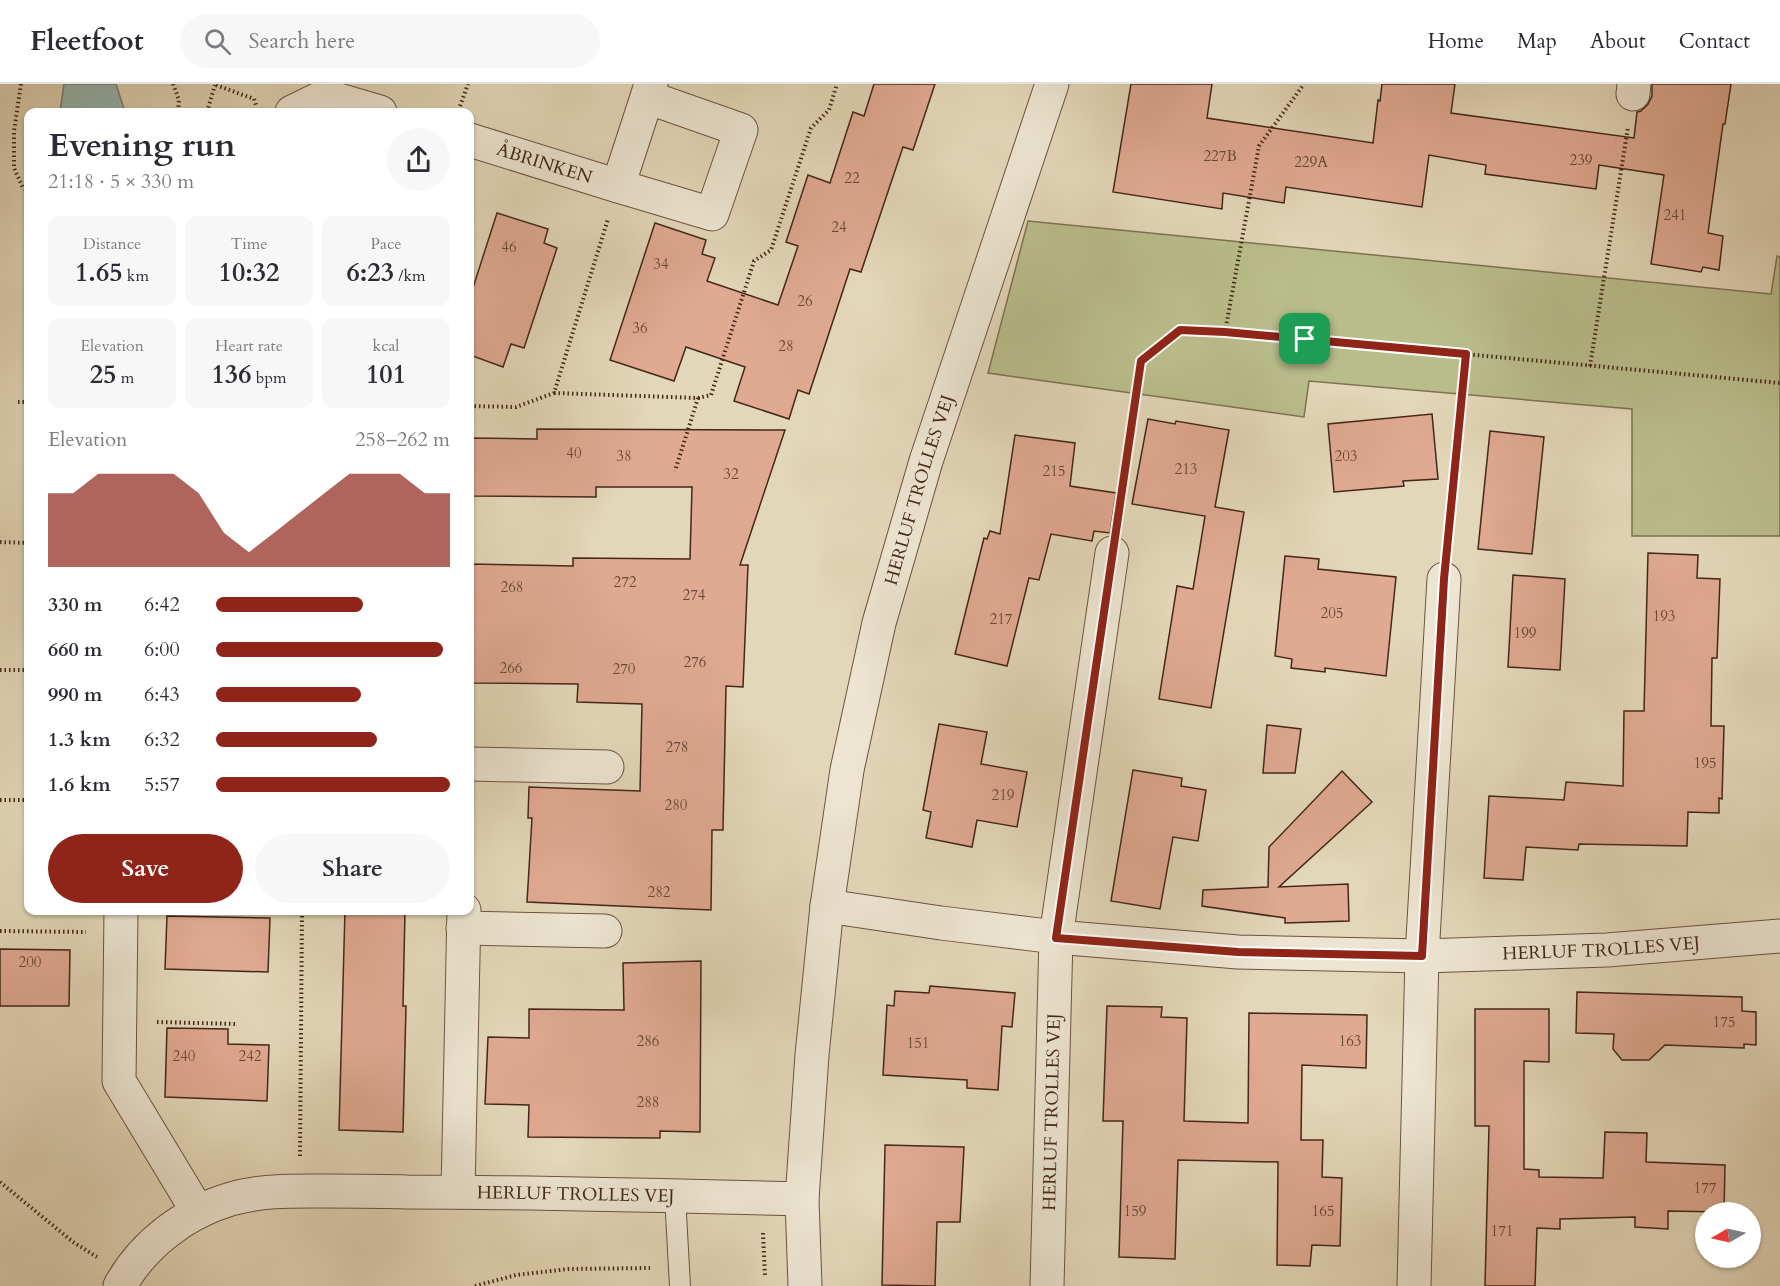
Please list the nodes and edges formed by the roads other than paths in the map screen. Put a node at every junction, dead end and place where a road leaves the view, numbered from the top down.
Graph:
1 (1052, 84) edge
2 (649, 90) edge
3 (300, 108) edge
4 (366, 108) edge
5 (474, 141) edge
6 (618, 186) junction
7 (1112, 553) road end
8 (1444, 579) road end
9 (474, 764) edge
10 (607, 767) dead end
11 (827, 906) junction
12 (464, 919) edge
13 (121, 922) edge
14 (605, 931) dead end
15 (1780, 936) edge
16 (1056, 938) junction
17 (1422, 956) junction
18 (458, 1192) junction
19 (675, 1196) junction
20 (802, 1199) junction
21 (198, 1212) junction
22 (679, 1277) edge
23 (123, 1281) edge
24 (805, 1286) edge
25 (1047, 1286) edge
26 (1414, 1286) edge

1 - 11 street, HERLUF TROLLES VEJ
2 - 6 street, ÅBRINKEN
2 - 6 street, ÅBRINKEN
3 - 4 street
5 - 6 street, ÅBRINKEN
7 - 16 street, HERLUF TROLLES VEJ
8 - 17 street
9 - 10 street
11 - 16 street, HERLUF TROLLES VEJ
11 - 20 street, HERLUF TROLLES VEJ
12 - 14 street, HERLUF TROLLES VEJ
12 - 18 street, HERLUF TROLLES VEJ
13 - 21 street
15 - 17 street, HERLUF TROLLES VEJ
16 - 17 street, HERLUF TROLLES VEJ
16 - 25 street, HERLUF TROLLES VEJ
17 - 26 street
18 - 19 street, HERLUF TROLLES VEJ
18 - 21 street, HERLUF TROLLES VEJ
19 - 20 street, HERLUF TROLLES VEJ
19 - 22 lane
20 - 24 street, HERLUF TROLLES VEJ
21 - 23 street, HERLUF TROLLES VEJ

